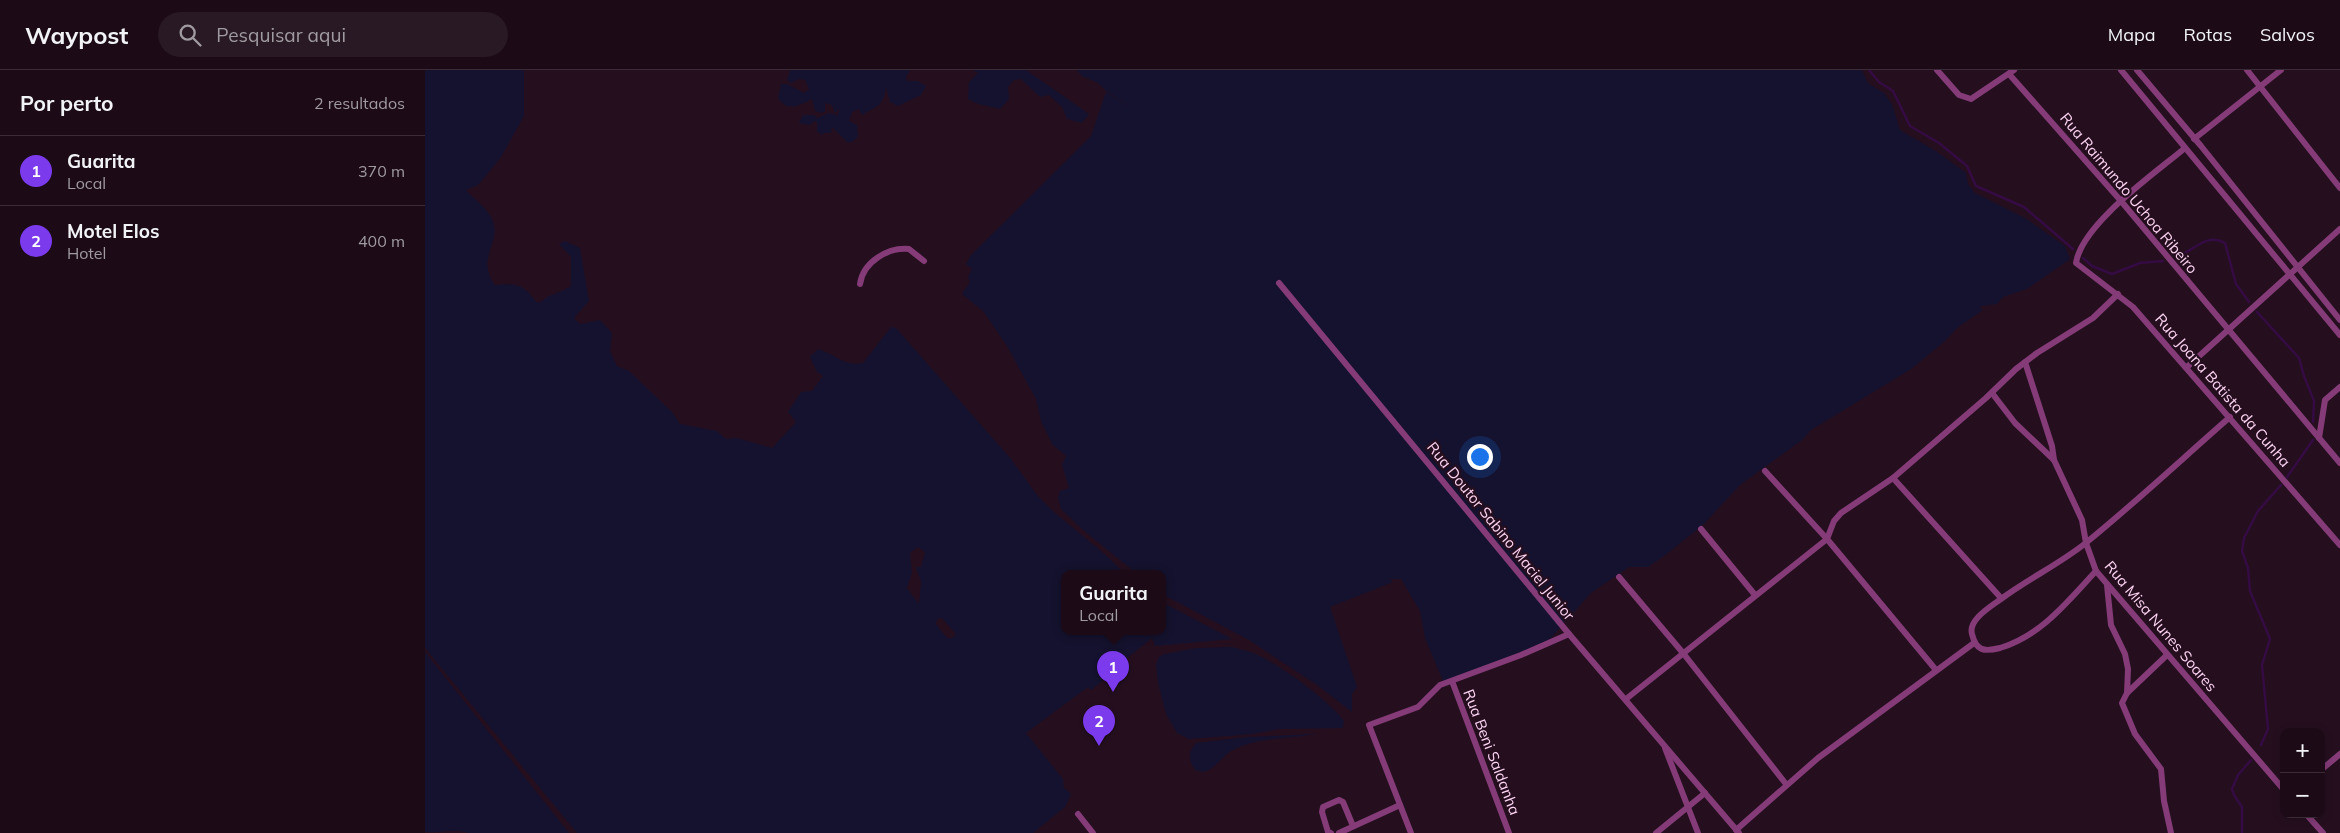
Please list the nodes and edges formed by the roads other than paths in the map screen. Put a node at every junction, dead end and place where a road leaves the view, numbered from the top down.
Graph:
1 (1937, 70) edge
2 (2121, 70) edge
3 (2137, 70) edge
4 (2247, 70) edge
5 (2281, 70) edge
6 (2012, 72) edge
7 (2259, 86) junction
8 (2194, 139) junction
9 (2201, 146) junction
10 (2185, 148) junction
11 (2190, 155) junction
12 (2340, 188) edge
13 (2121, 201) junction
14 (2340, 229) edge
15 (924, 261) dead end
16 (2297, 267) junction
17 (2290, 274) junction
18 (1279, 283) dead end
19 (860, 284) dead end
20 (2118, 294) junction
21 (2340, 320) edge
22 (2227, 330) junction
23 (2340, 335) edge
24 (2025, 362) junction
25 (2187, 367) junction
26 (2340, 387) edge
27 (1992, 393) junction
28 (2230, 417) junction
29 (2319, 438) junction
30 (2054, 460) junction
31 (2340, 463) edge
32 (1765, 471) dead end
33 (1893, 478) junction
34 (1701, 529) dead end
35 (2337, 535) edge
36 (1827, 539) junction
37 (2086, 543) junction
38 (2340, 545) edge
39 (2096, 571) junction
40 (1619, 577) dead end
41 (2107, 584) junction
42 (1755, 595) junction
43 (2001, 598) junction
44 (1569, 634) junction
45 (1975, 643) junction
46 (1683, 653) junction
47 (2167, 655) junction
48 (1936, 670) junction
49 (1452, 681) junction
50 (2127, 693) junction
51 (1625, 699) junction
52 (1663, 742) junction
53 (2340, 754) edge
54 (2325, 767) edge
55 (1786, 784) junction
56 (2280, 785) edge
57 (1705, 793) junction
58 (1400, 805) junction
59 (1689, 808) junction
60 (1078, 814) dead end
61 (2310, 818) edge
62 (1353, 826) junction
63 (1737, 832) edge
64 (1093, 833) edge
65 (1331, 833) edge
66 (1339, 833) edge
67 (1411, 833) edge
68 (1509, 833) edge
69 (1656, 833) edge
70 (1698, 833) edge
71 (2171, 833) edge
72 (2323, 833) edge

1 - 6 street
2 - 10 street
3 - 8 street
4 - 7 street
5 - 7 street
6 - 13 street, Rua Raimundo Uchoa Ribeiro
7 - 8 street
7 - 12 street
8 - 9 street
9 - 11 street
9 - 16 street
10 - 11 street
10 - 13 street
11 - 17 street
13 - 20 street, Rua Joana Batista da Cunha
13 - 22 street, Rua Raimundo Uchoa Ribeiro
14 - 16 street
15 - 19 street
16 - 17 street
16 - 21 street
17 - 22 street
17 - 23 street
18 - 44 street, Rua Doutor Sabino Maciel Junior
20 - 24 street
20 - 25 street, Rua Joana Batista da Cunha
22 - 25 street
22 - 29 street, Rua Raimundo Uchoa Ribeiro
24 - 27 street
24 - 30 street
25 - 28 street, Rua Joana Batista da Cunha
26 - 29 street
27 - 30 street, Rua Misa Nunes Soares
27 - 33 street
28 - 35 street, Rua Joana Batista da Cunha
28 - 37 street
29 - 31 street, Rua Raimundo Uchoa Ribeiro
30 - 37 street, Rua Misa Nunes Soares
32 - 36 street
33 - 36 street
33 - 43 street
34 - 42 street
35 - 38 street, Rua Joana Batista da Cunha
36 - 42 street
36 - 48 street
37 - 39 street, Rua Misa Nunes Soares
37 - 43 street
39 - 41 street, Rua Misa Nunes Soares
39 - 45 street
40 - 46 street
41 - 47 street, Rua Misa Nunes Soares
41 - 50 street
42 - 46 street
43 - 45 street
44 - 49 street
44 - 51 street, Rua Doutor Sabino Maciel Junior
45 - 48 street
46 - 51 street
46 - 55 street
47 - 50 street
47 - 56 street, Rua Misa Nunes Soares
48 - 55 street
49 - 58 street
49 - 68 street, Rua Beni Saldanha
50 - 71 street
51 - 52 street, Rua Doutor Sabino Maciel Junior
52 - 57 street, Rua Doutor Sabino Maciel Junior
52 - 59 street
53 - 54 street
55 - 63 street
57 - 59 street
57 - 63 street, Rua Doutor Sabino Maciel Junior
58 - 62 street
58 - 67 street
59 - 69 street
59 - 70 street
60 - 64 street
61 - 72 street
62 - 65 street
62 - 66 street

